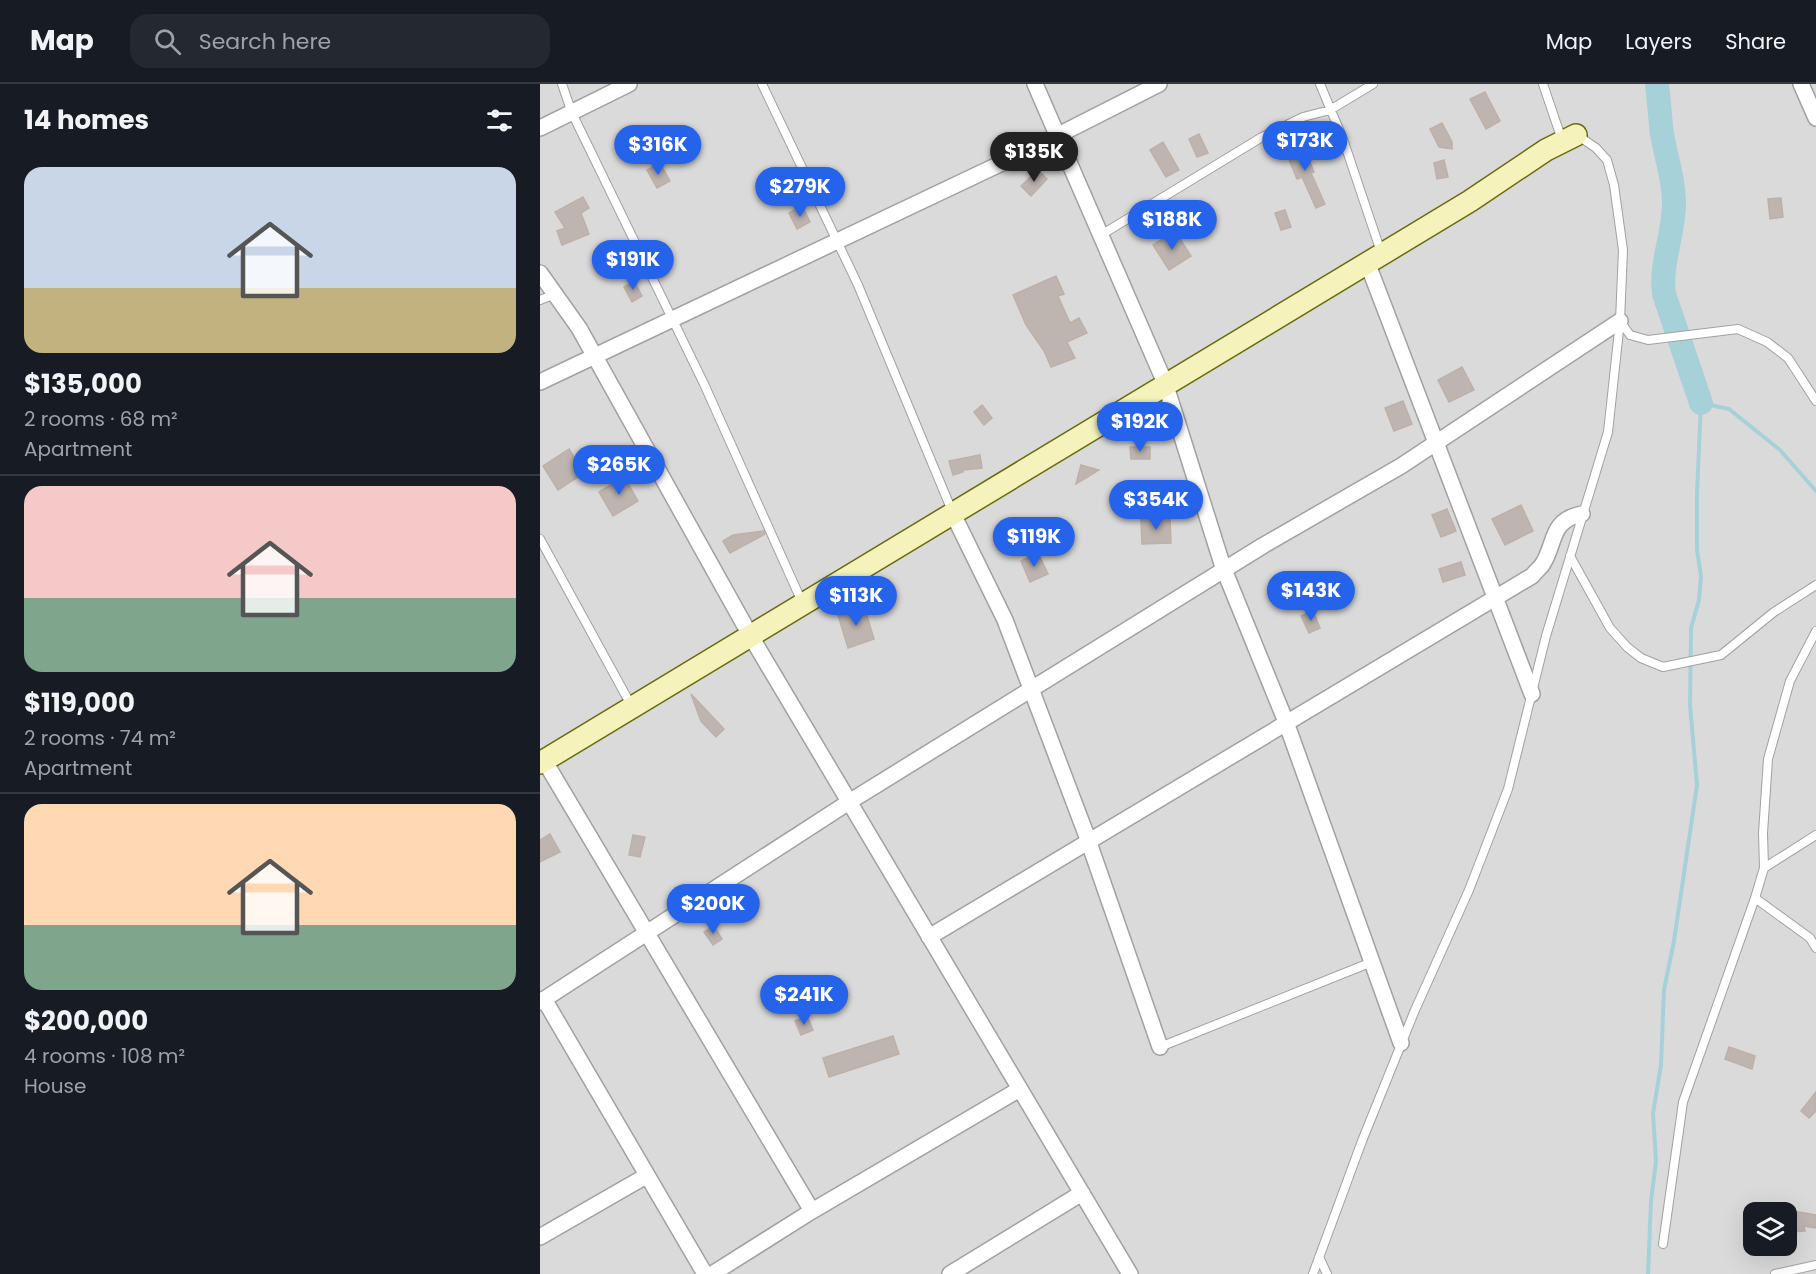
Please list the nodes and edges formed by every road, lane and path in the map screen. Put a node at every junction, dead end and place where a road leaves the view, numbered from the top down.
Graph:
1 (562, 84) edge
2 (629, 84) edge
3 (762, 84) edge
4 (1035, 84) edge
5 (1159, 84) edge
6 (1320, 84) edge
7 (1373, 84) edge
8 (1543, 84) edge
9 (1801, 84) edge
10 (1330, 110) junction
11 (572, 113) junction
12 (1816, 118) edge
13 (540, 128) edge
14 (1057, 135) junction
15 (1569, 138) junction
16 (1101, 235) junction
17 (837, 241) junction
18 (1374, 258) junction
19 (540, 273) edge
20 (555, 294) junction
21 (540, 300) edge
22 (673, 319) junction
23 (1620, 321) junction
24 (594, 357) junction
25 (540, 382) edge
26 (1166, 383) junction
27 (1816, 401) edge
28 (1435, 444) junction
29 (952, 512) junction
30 (1582, 514) junction
31 (540, 539) edge
32 (1570, 555) junction
33 (1224, 570) junction
34 (1816, 585) edge
35 (1494, 598) junction
36 (802, 603) junction
37 (1816, 631) edge
38 (750, 635) junction
39 (1032, 689) junction
40 (1532, 694) junction
41 (632, 706) junction
42 (1286, 723) junction
43 (542, 761) edge
44 (849, 802) junction
45 (1816, 835) edge
46 (1089, 841) junction
47 (1764, 868) junction
48 (1755, 898) junction
49 (646, 933) junction
50 (929, 937) junction
51 (1816, 948) edge
52 (1372, 962) junction
53 (542, 1001) edge
54 (1401, 1043) junction
55 (1160, 1047) joint
56 (1020, 1089) junction
57 (646, 1176) junction
58 (1082, 1193) junction
59 (812, 1211) junction
60 (540, 1237) edge
61 (1664, 1244) dead end
62 (1319, 1257) junction
63 (1816, 1265) edge
64 (705, 1274) edge
65 (712, 1274) edge
66 (950, 1274) edge
67 (1130, 1274) edge
68 (1313, 1274) edge
69 (1327, 1274) edge
70 (1775, 1274) edge

1 - 11 lane
2 - 11 street
3 - 17 lane
4 - 14 street
5 - 14 street
6 - 10 lane
7 - 10 lane
8 - 15 lane
9 - 12 street
10 - 16 lane
10 - 18 lane
11 - 13 street
11 - 22 lane
14 - 16 street
14 - 17 street
15 - 18 street
15 - 23 lane
16 - 26 street
17 - 22 street
17 - 29 lane
18 - 26 street
18 - 28 street
19 - 20 street
20 - 21 lane
20 - 24 street
22 - 24 street
22 - 36 lane
23 - 27 lane
23 - 28 street
23 - 30 lane
24 - 25 street
24 - 38 street
26 - 29 street
26 - 33 street
28 - 33 street
28 - 35 street
29 - 36 street
29 - 39 street
30 - 32 lane
30 - 35 street
31 - 41 lane
32 - 34 lane
32 - 40 lane
33 - 39 street
33 - 42 street
35 - 40 street
35 - 42 street
36 - 38 street
37 - 47 lane
38 - 41 street
38 - 44 street
39 - 44 street
39 - 46 street
40 - 54 lane
41 - 43 street
42 - 46 street
42 - 52 street
43 - 49 street
44 - 49 street
44 - 50 street
45 - 47 lane
46 - 50 street
46 - 55 street
47 - 48 lane
48 - 51 lane
48 - 61 lane
49 - 53 street
49 - 59 street
50 - 56 street
52 - 54 street
52 - 55 lane
53 - 57 street
54 - 62 lane
56 - 58 street
56 - 59 street
57 - 60 street
57 - 64 street
58 - 66 street
58 - 67 street
59 - 65 street
62 - 68 lane
62 - 69 lane
63 - 70 lane

